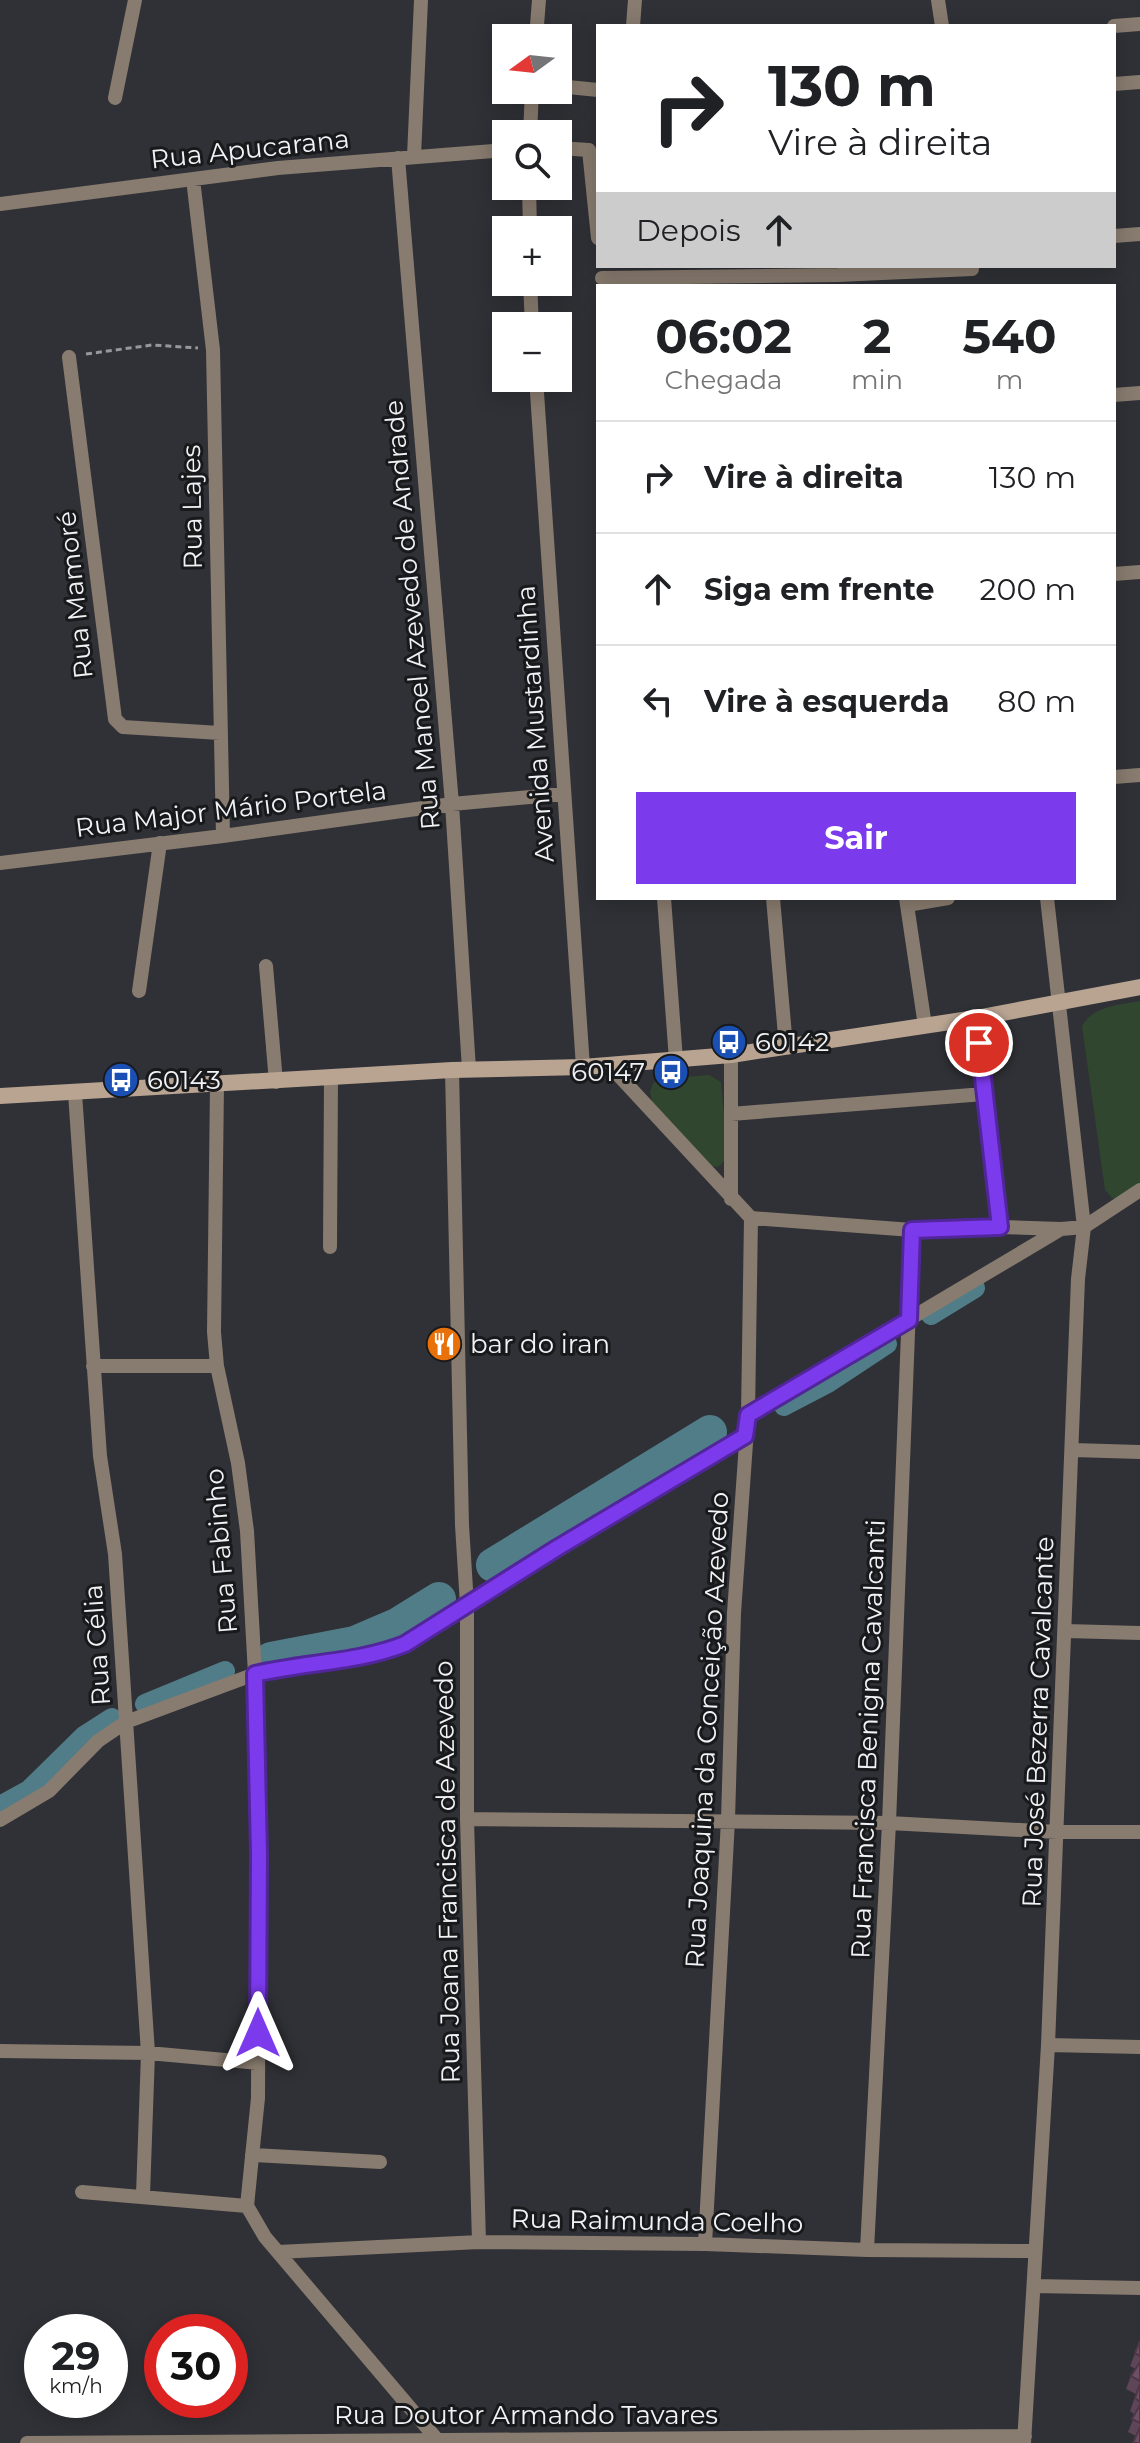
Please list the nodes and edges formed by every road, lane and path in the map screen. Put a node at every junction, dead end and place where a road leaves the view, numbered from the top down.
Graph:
1 (135, 0) edge
2 (421, 0) edge
3 (539, 0) edge
4 (635, 0) edge
5 (938, 0) edge
6 (537, 24) edge
7 (633, 24) edge
8 (942, 24) edge
9 (1140, 24) edge
10 (1116, 26) edge
11 (1140, 82) edge
12 (1116, 84) edge
13 (572, 87) edge
14 (596, 90) edge
15 (115, 98) dead end
16 (572, 148) edge
17 (492, 151) edge
18 (414, 156) junction
19 (398, 158) junction
20 (193, 179) junction
21 (0, 204) edge
22 (596, 217) edge
23 (1140, 234) edge
24 (1116, 236) edge
25 (972, 268) edge
26 (838, 276) edge
27 (602, 277) edge
28 (710, 277) edge
29 (213, 350) junction
30 (69, 357) joint
31 (537, 392) edge
32 (1140, 393) edge
33 (1116, 395) edge
34 (1140, 572) edge
35 (1116, 574) edge
36 (220, 733) junction
37 (1140, 775) edge
38 (1116, 777) edge
39 (563, 794) junction
40 (452, 804) junction
41 (223, 836) junction
42 (160, 843) junction
43 (0, 863) edge
44 (664, 900) edge
45 (773, 900) edge
46 (1047, 900) edge
47 (906, 901) edge
48 (266, 966) dead end
49 (1140, 987) edge
50 (139, 991) dead end
51 (1059, 1004) junction
52 (976, 1018) junction
53 (925, 1026) junction
54 (786, 1047) junction
55 (731, 1055) junction
56 (676, 1060) junction
57 (609, 1065) junction
58 (583, 1067) junction
59 (460, 1070) junction
60 (331, 1079) junction
61 (276, 1082) junction
62 (217, 1085) junction
63 (75, 1093) junction
64 (984, 1094) junction
65 (0, 1096) edge
66 (731, 1114) junction
67 (1140, 1190) edge
68 (731, 1199) junction
69 (751, 1218) junction
70 (1000, 1227) junction
71 (1084, 1227) junction
72 (1061, 1229) junction
73 (912, 1230) junction
74 (330, 1247) dead end
75 (909, 1320) junction
76 (93, 1366) junction
77 (217, 1366) junction
78 (748, 1415) junction
79 (745, 1436) junction
80 (1073, 1450) junction
81 (1140, 1452) edge
82 (467, 1605) junction
83 (1066, 1631) junction
84 (1140, 1633) edge
85 (255, 1674) junction
86 (126, 1722) junction
87 (467, 1819) junction
88 (0, 1820) edge
89 (728, 1820) junction
90 (889, 1823) junction
91 (1057, 1832) junction
92 (1140, 1832) edge
93 (1048, 2045) junction
94 (1140, 2047) edge
95 (0, 2051) edge
96 (148, 2053) junction
97 (258, 2063) junction
98 (252, 2155) junction
99 (380, 2162) dead end
100 (82, 2192) dead end
101 (143, 2195) junction
102 (247, 2206) junction
103 (479, 2242) junction
104 (705, 2244) junction
105 (867, 2250) junction
106 (1035, 2251) junction
107 (278, 2252) junction
108 (1034, 2286) junction
109 (1140, 2288) edge
110 (1024, 2440) edge
111 (439, 2441) edge
112 (27, 2443) edge

1 - 15 street
2 - 18 street
3 - 6 street
4 - 7 street
5 - 8 street
9 - 10 street
11 - 12 street
13 - 14 street
16 - 22 street
17 - 18 street, Rua Apucarana
18 - 19 street, Rua Apucarana
19 - 20 street, Rua Apucarana
19 - 40 street, Rua Manoel Azevedo de Andrade
20 - 21 street, Rua Apucarana
20 - 29 street, Rua Lajes
23 - 24 street
25 - 26 street
26 - 28 street
27 - 28 street
29 - 30 path
29 - 36 street, Rua Lajes
30 - 36 street, Rua Mamoré
31 - 39 street, Avenida Mustardinha
32 - 33 street
34 - 35 street
36 - 41 street, Rua Lajes
37 - 38 street
39 - 40 street, Rua Major Mário Portela
39 - 58 street, Avenida Mustardinha
40 - 41 street, Rua Major Mário Portela
40 - 59 street, Rua Manoel Azevedo de Andrade
41 - 42 street, Rua Major Mário Portela
42 - 43 street, Rua Major Mário Portela
42 - 50 street
44 - 56 street
45 - 54 street
46 - 51 street, Rua José Bezerra Cavalcante
47 - 53 street
48 - 61 street
49 - 51 main road
51 - 52 main road
51 - 71 street, Rua José Bezerra Cavalcante
52 - 53 main road
52 - 64 street
53 - 54 main road
54 - 55 main road
55 - 56 main road
55 - 66 street
56 - 57 main road
57 - 58 main road
57 - 68 street
58 - 59 main road
59 - 60 main road
59 - 82 street, Rua Joana Francisca de Azevedo
60 - 61 main road
60 - 74 street
61 - 62 main road
62 - 63 main road
62 - 77 street, Rua Fabinho
63 - 65 main road
63 - 76 street, Rua Célia
64 - 66 street
64 - 70 street
66 - 68 street
67 - 71 street
68 - 69 street
69 - 73 street
69 - 78 street, Rua Joaquina da Conceição Azevedo
70 - 72 street
70 - 73 street
71 - 72 street
71 - 80 street, Rua José Bezerra Cavalcante
72 - 75 street
73 - 75 street, Rua Francisca Benigna Cavalcanti
75 - 78 street
75 - 90 street, Rua Francisca Benigna Cavalcanti
76 - 77 street
76 - 86 street, Rua Célia
77 - 85 street, Rua Fabinho
78 - 79 street, Rua Joaquina da Conceição Azevedo
79 - 82 street
79 - 89 street, Rua Joaquina da Conceição Azevedo
80 - 81 street
80 - 83 street, Rua José Bezerra Cavalcante
82 - 85 street
82 - 87 street, Rua Joana Francisca de Azevedo
83 - 84 street
83 - 91 street, Rua José Bezerra Cavalcante
85 - 86 street
85 - 97 street, Rua Fabinho
86 - 88 street
86 - 96 street, Rua Célia
87 - 89 street
87 - 103 street, Rua Joana Francisca de Azevedo
89 - 90 street
89 - 104 street, Rua Joaquina da Conceição Azevedo
90 - 91 street
90 - 105 street, Rua Francisca Benigna Cavalcanti
91 - 92 street
91 - 93 street, Rua José Bezerra Cavalcante
93 - 94 street
93 - 106 street, Rua José Bezerra Cavalcante
95 - 96 street
96 - 97 street
96 - 101 street, Rua Célia
97 - 98 street, Rua Fabinho
98 - 99 street
98 - 102 street, Rua Fabinho
100 - 101 street
101 - 102 street
102 - 107 street
103 - 104 street, Rua Raimunda Coelho
103 - 107 street, Rua Raimunda Coelho
104 - 105 street, Rua Raimunda Coelho
105 - 106 street, Rua Raimunda Coelho
106 - 108 street, Rua José Bezerra Cavalcante
107 - 111 street
108 - 109 street
108 - 110 street, Rua José Bezerra Cavalcante
110 - 111 street, Rua Doutor Armando Tavares
111 - 112 street, Rua Doutor Armando Tavares

